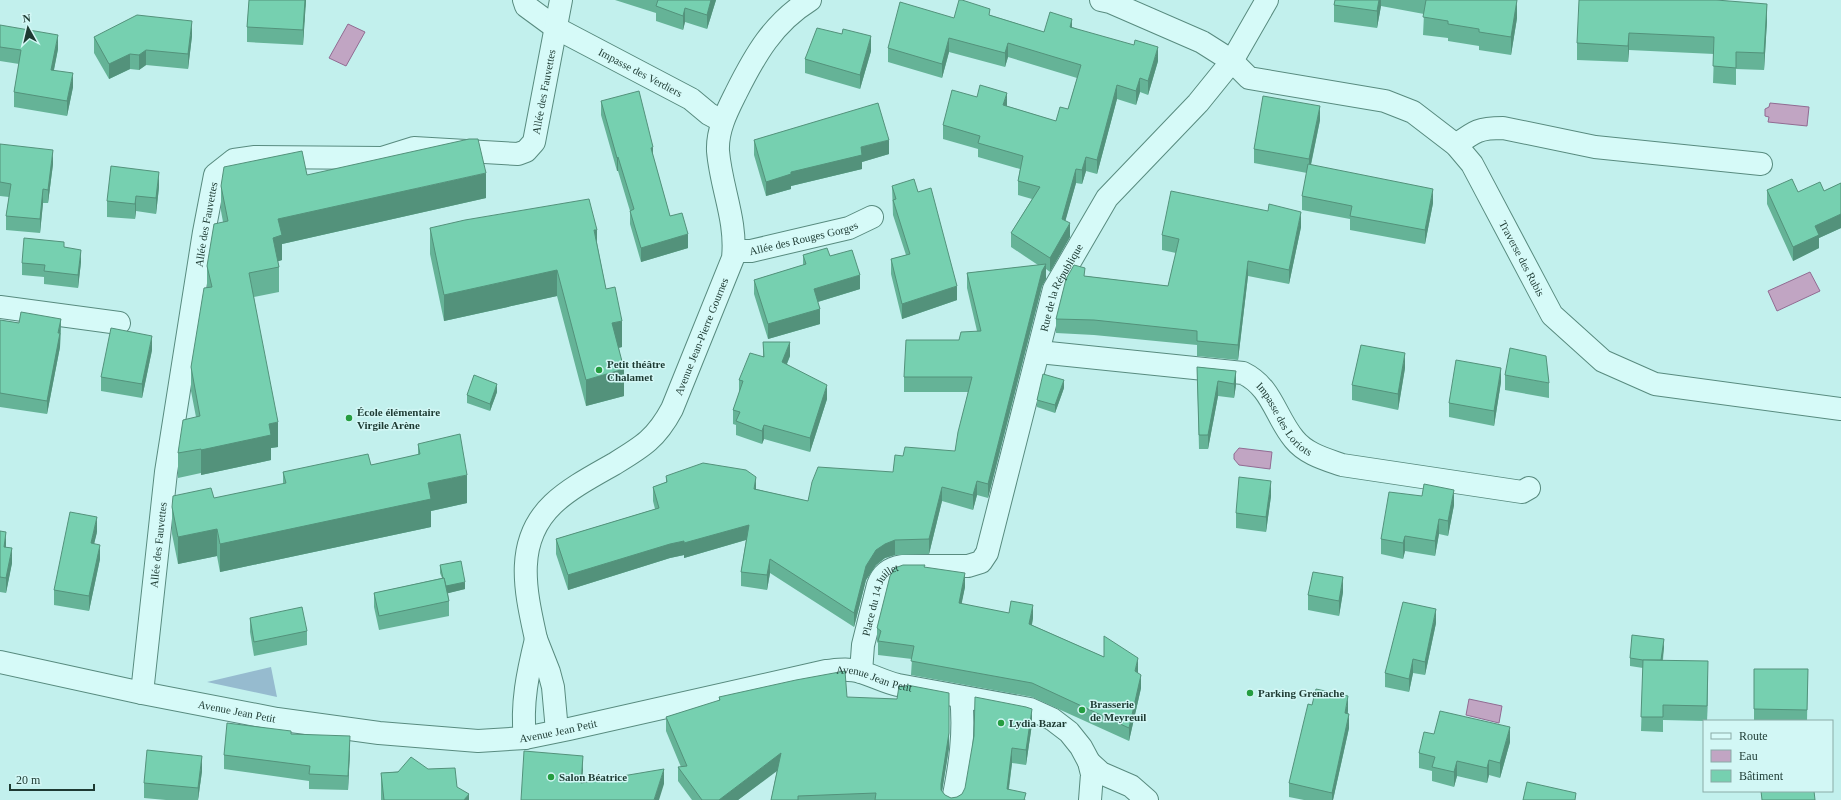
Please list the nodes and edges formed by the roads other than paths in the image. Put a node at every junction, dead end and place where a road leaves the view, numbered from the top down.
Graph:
1 (524, 0) edge
2 (561, 0) edge
3 (810, 0) edge
4 (1107, 0) edge
5 (1267, 0) edge
6 (556, 28) junction
7 (1232, 61) junction
8 (722, 121) junction
9 (1456, 145) junction
10 (1761, 164) dead end
11 (872, 217) dead end
12 (734, 251) junction
13 (0, 307) edge
14 (119, 323) dead end
15 (1039, 352) junction
16 (1841, 409) edge
17 (1530, 488) dead end
18 (981, 562) joint
19 (536, 639) junction
20 (0, 662) edge
21 (860, 672) junction
22 (142, 694) junction
23 (961, 697) junction
24 (557, 732) junction
25 (525, 738) junction
26 (1089, 762) junction
27 (953, 800) edge
28 (1090, 800) edge
29 (1147, 800) edge

1 - 6 street, Impasse des Verdiers
2 - 6 street
3 - 8 street, Avenue Jean-Pierre Gournes
4 - 7 street
5 - 7 street, Rue de la République
6 - 8 street, Impasse des Verdiers
6 - 22 street, Allée des Fauvettes
7 - 9 street, Traverse des Rubis
7 - 15 street, Rue de la République
8 - 12 street, Avenue Jean-Pierre Gournes
9 - 10 street
9 - 16 street, Traverse des Rubis
11 - 12 street, Allée des Rouges Gorges
12 - 19 street, Avenue Jean-Pierre Gournes
13 - 14 street
15 - 17 street, Impasse des Loriots
15 - 18 street, Rue de la République
18 - 21 street, Place du 14 Juillet
19 - 24 street, Avenue Jean-Pierre Gournes
19 - 25 street, Avenue Jean-Pierre Gournes
20 - 22 street, Avenue Jean Petit
21 - 23 street, Avenue Jean Petit
21 - 24 street, Avenue Jean Petit
22 - 25 street, Avenue Jean Petit
23 - 26 street, Avenue Jean Petit
23 - 27 street
24 - 25 street, Avenue Jean Petit
26 - 28 street
26 - 29 street

